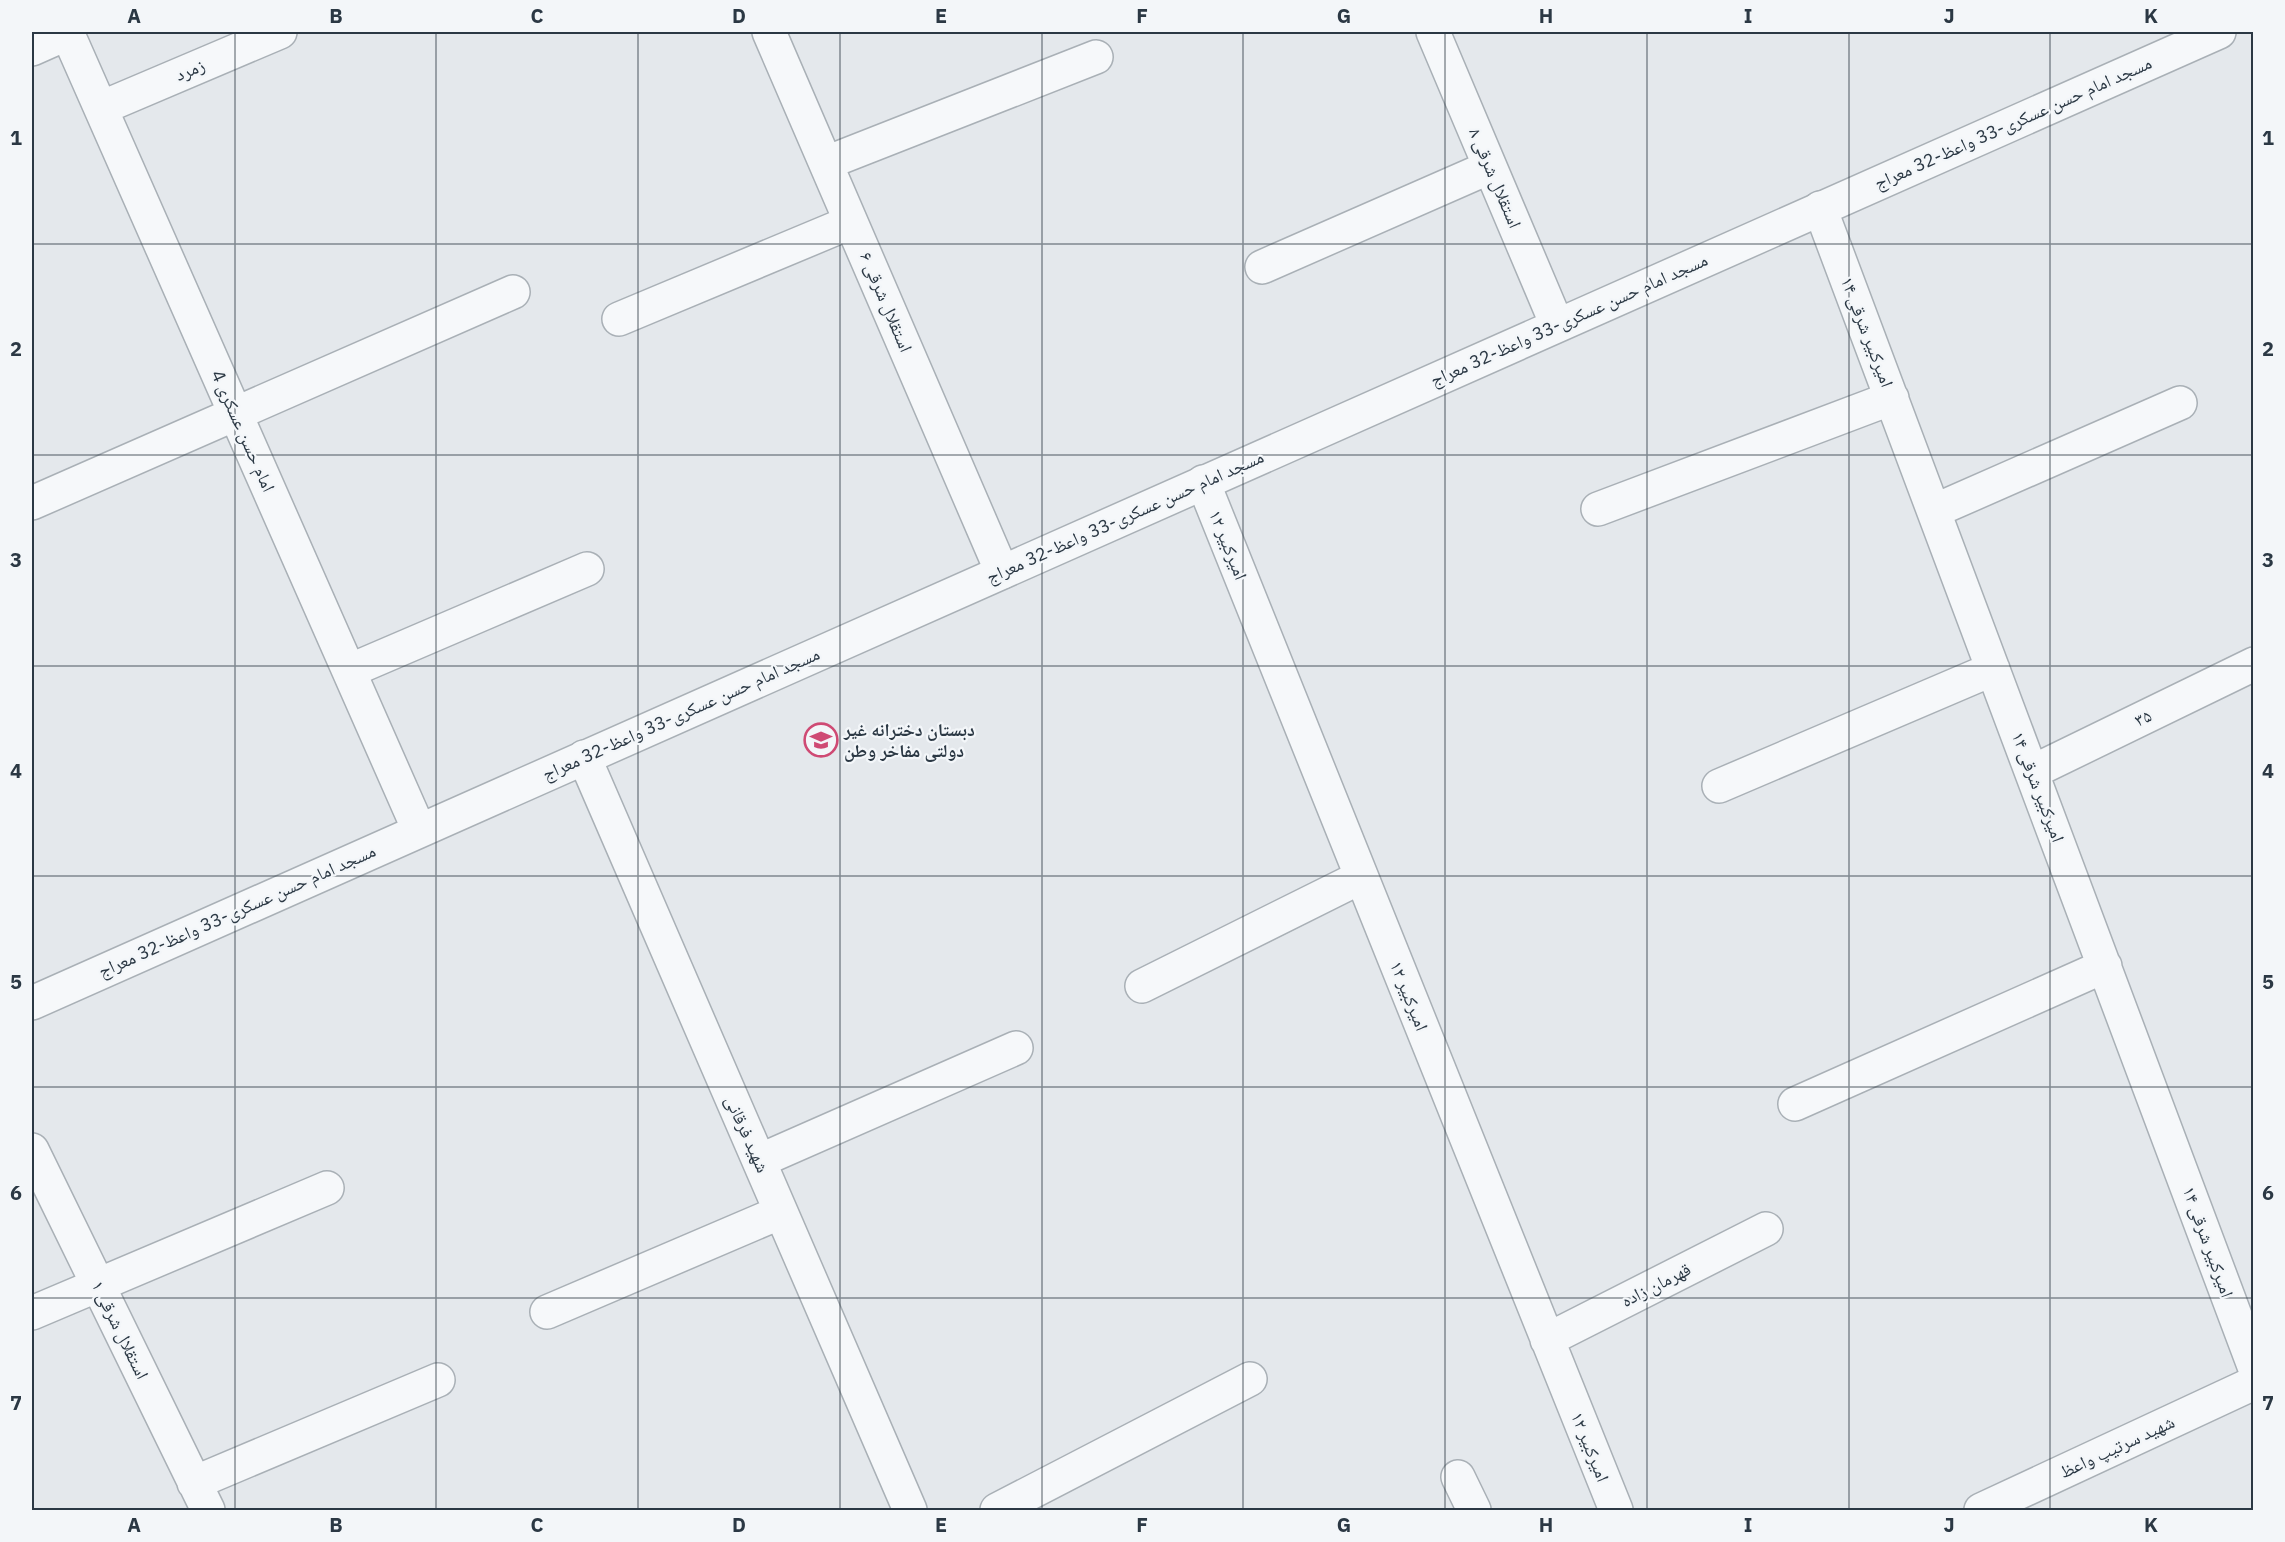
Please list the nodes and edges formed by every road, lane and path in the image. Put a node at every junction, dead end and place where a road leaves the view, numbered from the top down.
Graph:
1 (67, 32) edge
2 (280, 32) edge
3 (770, 32) edge
4 (1433, 32) edge
5 (2218, 32) edge
6 (32, 49) edge
7 (1096, 57) dead end
8 (101, 108) junction
9 (826, 163) junction
10 (1490, 167) junction
11 (1820, 208) junction
12 (851, 222) junction
13 (1262, 267) dead end
14 (513, 292) dead end
15 (619, 320) dead end
16 (1557, 325) junction
17 (1892, 398) junction
18 (2180, 403) dead end
19 (235, 413) junction
20 (1203, 482) junction
21 (32, 503) edge
22 (1598, 509) dead end
23 (1934, 511) junction
24 (586, 569) dead end
25 (1002, 572) junction
26 (2253, 664) edge
27 (1993, 669) junction
28 (349, 671) junction
29 (584, 757) junction
30 (2032, 772) junction
31 (1719, 786) dead end
32 (419, 830) junction
33 (1361, 878) junction
34 (2105, 966) junction
35 (1142, 986) dead end
36 (32, 1003) edge
37 (1016, 1048) dead end
38 (1795, 1104) dead end
39 (32, 1150) edge
40 (759, 1161) junction
41 (327, 1188) dead end
42 (781, 1212) junction
43 (1766, 1229) dead end
44 (98, 1284) junction
45 (547, 1312) dead end
46 (32, 1313) edge
47 (1546, 1340) junction
48 (2253, 1366) edge
49 (1250, 1379) dead end
50 (438, 1380) dead end
51 (2253, 1383) edge
52 (1458, 1477) dead end
53 (201, 1497) edge
54 (910, 1510) edge
55 (997, 1510) edge
56 (1474, 1510) edge
57 (1616, 1510) edge
58 (1981, 1510) edge

1 - 6 street
1 - 8 street, امام حسن عسکری 4
2 - 8 street, زمرد
3 - 9 street, استقلال شرقی ۶
4 - 10 street, استقلال شرقی ۸
5 - 11 street, مسجد امام حسن عسکری-33 واعظ-32 معراج
7 - 9 street
8 - 19 street, امام حسن عسکری 4
9 - 12 street, استقلال شرقی ۶
10 - 13 street
10 - 16 street, استقلال شرقی ۸
11 - 16 street, مسجد امام حسن عسکری-33 واعظ-32 معراج
11 - 17 street, ۱۴ امیرکبیر شرقی
12 - 15 street
12 - 25 street, استقلال شرقی ۶
14 - 19 street
16 - 20 street, مسجد امام حسن عسکری-33 واعظ-32 معراج
17 - 22 street
17 - 23 street, ۱۴ امیرکبیر شرقی
18 - 23 street
19 - 21 street
19 - 28 street, امام حسن عسکری 4
20 - 25 street, مسجد امام حسن عسکری-33 واعظ-32 معراج
20 - 33 street, امیرکبیر ۱۲
23 - 27 street, ۱۴ امیرکبیر شرقی
24 - 28 street
25 - 29 street, مسجد امام حسن عسکری-33 واعظ-32 معراج
26 - 30 street, ۳۵
27 - 30 street, ۱۴ امیرکبیر شرقی
27 - 31 street
28 - 32 street, امام حسن عسکری 4
29 - 32 street, مسجد امام حسن عسکری-33 واعظ-32 معراج
29 - 40 street, شهید فرقانی
30 - 34 street, ۱۴ امیرکبیر شرقی
32 - 36 street, مسجد امام حسن عسکری-33 واعظ-32 معراج
33 - 35 street
33 - 47 street, امیرکبیر ۱۲
34 - 38 street
34 - 48 street, ۱۴ امیرکبیر شرقی
37 - 40 street
39 - 44 street, استقلال شرقی ۱
40 - 42 street, شهید فرقانی
41 - 44 street
42 - 45 street
42 - 54 street, شهید فرقانی
43 - 47 street, قهرمان زاده
44 - 46 street
44 - 53 street, استقلال شرقی ۱
47 - 57 street, امیرکبیر ۱۲
49 - 55 street
50 - 53 street
51 - 58 street, شهید سرتیپ واعظ
52 - 56 street

